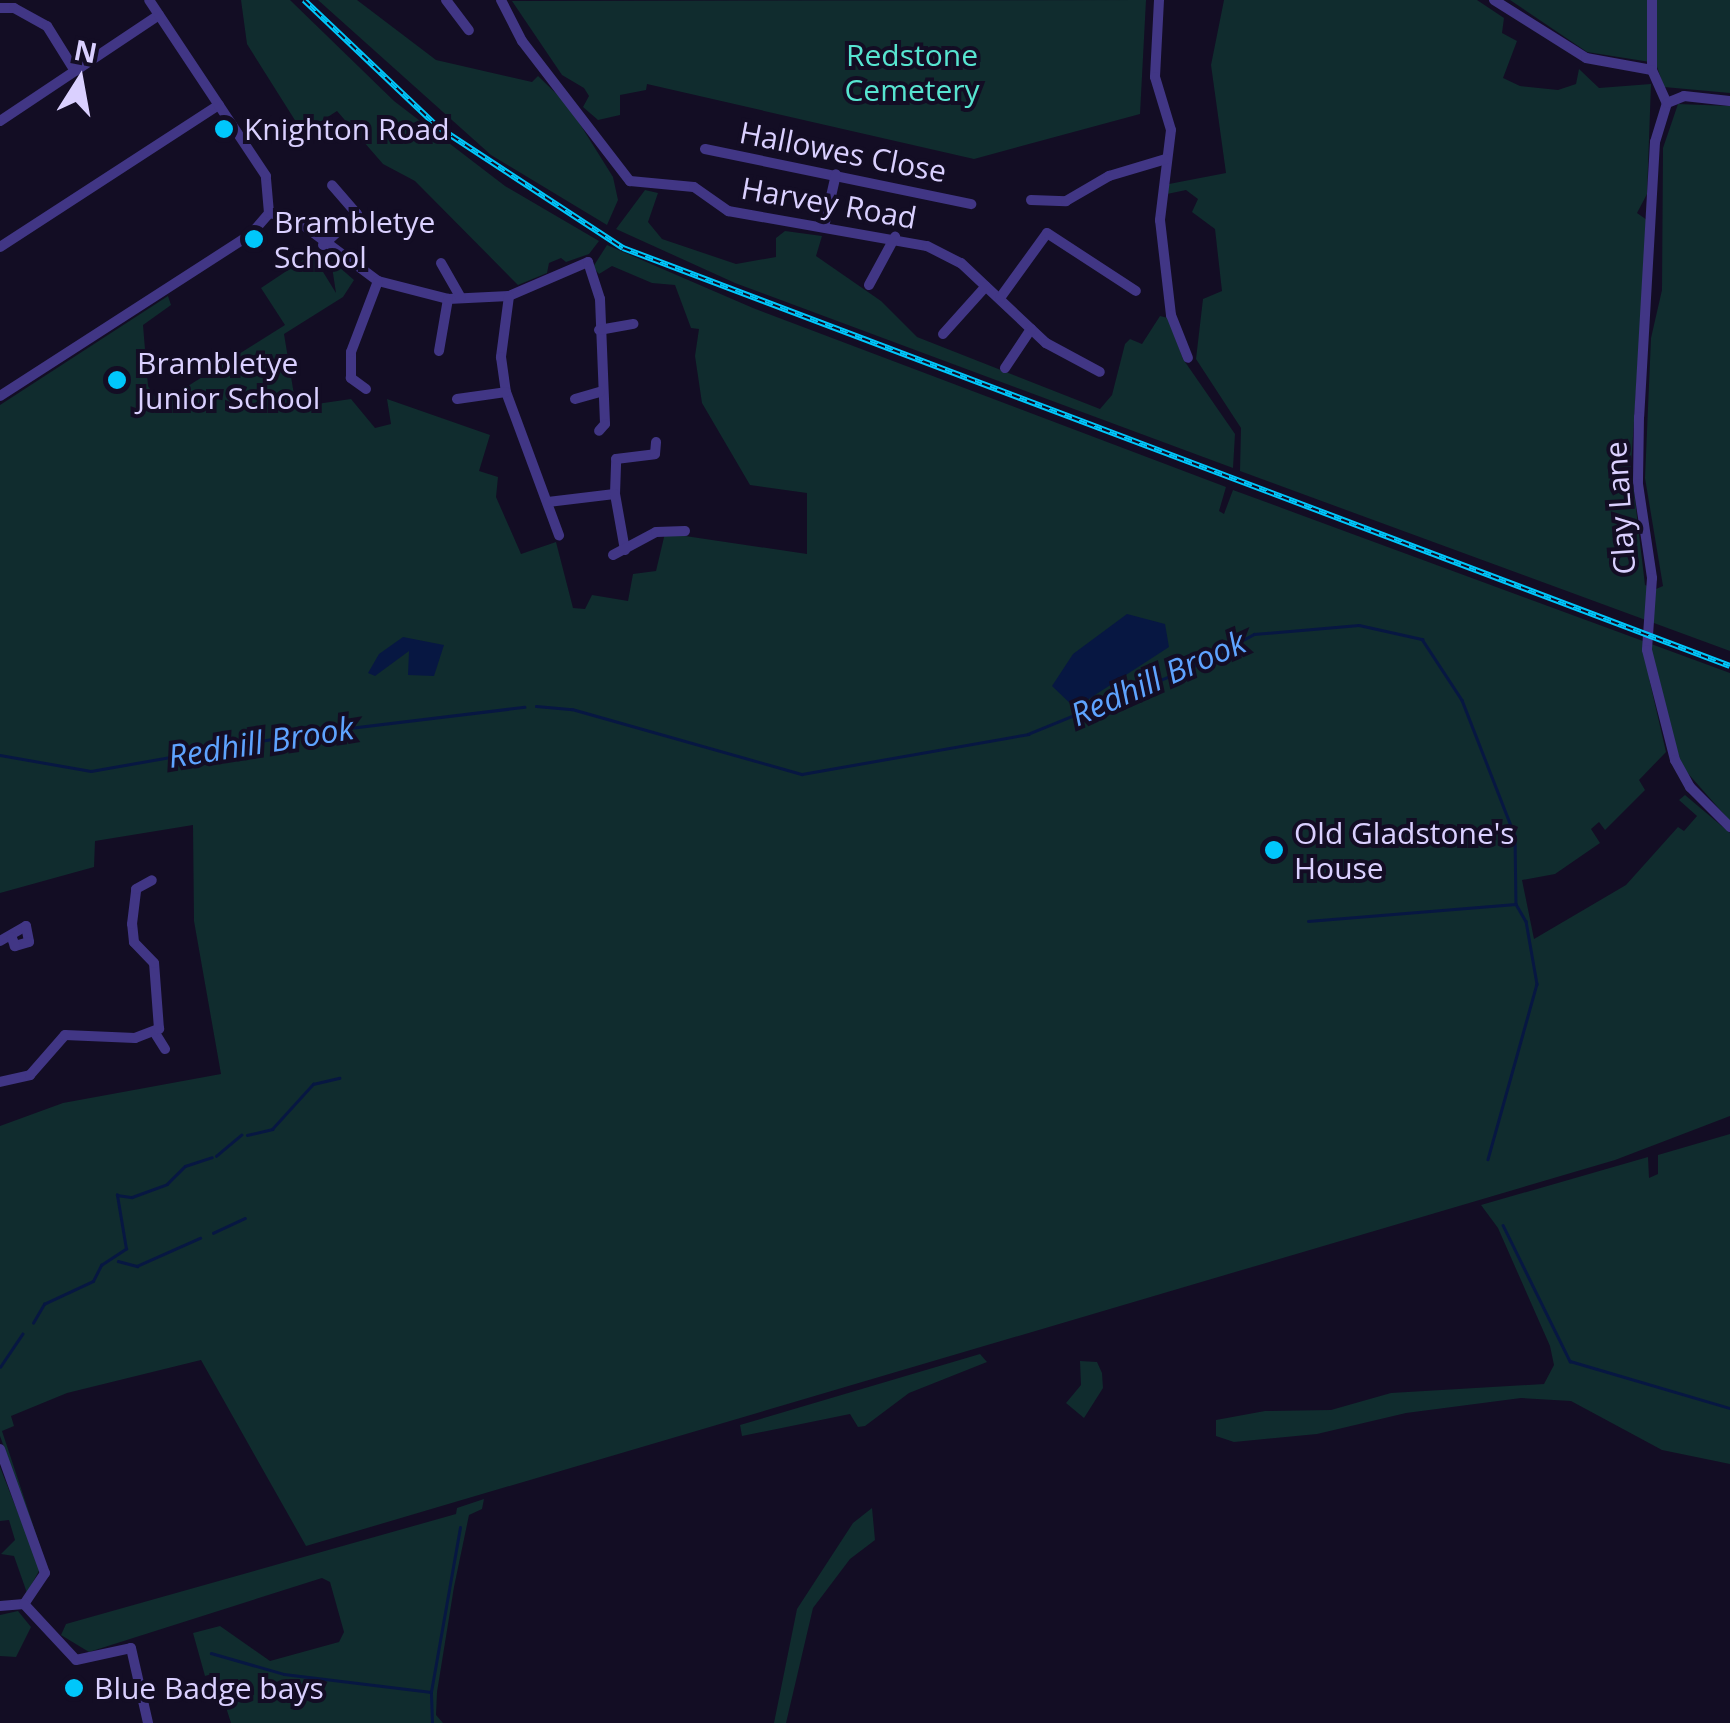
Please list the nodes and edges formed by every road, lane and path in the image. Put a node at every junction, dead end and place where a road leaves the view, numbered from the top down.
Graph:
1 (149, 0) edge
2 (446, 0) edge
3 (501, 0) edge
4 (1159, 0) edge
5 (1494, 0) edge
6 (1652, 0) edge
7 (0, 8) edge
8 (159, 16) junction
9 (469, 30) dead end
10 (1652, 70) junction
11 (76, 72) junction
12 (1667, 102) junction
13 (1730, 102) edge
14 (219, 105) junction
15 (0, 122) edge
16 (705, 150) dead end
17 (1166, 159) junction
18 (836, 174) junction
19 (332, 185) dead end
20 (1031, 200) dead end
21 (971, 204) dead end
22 (269, 213) junction
23 (824, 228) junction
24 (895, 237) junction
25 (323, 245) junction
26 (0, 247) edge
27 (440, 263) dead end
28 (378, 281) junction
29 (869, 285) dead end
30 (986, 286) junction
31 (1136, 291) dead end
32 (508, 296) junction
33 (1000, 298) junction
34 (454, 299) junction
35 (633, 324) dead end
36 (1031, 329) junction
37 (599, 330) junction
38 (944, 334) dead end
39 (438, 352) dead end
40 (1188, 358) dead end
41 (1004, 368) dead end
42 (1100, 372) dead end
43 (366, 389) dead end
44 (506, 392) junction
45 (600, 392) junction
46 (0, 396) edge
47 (458, 399) dead end
48 (575, 399) dead end
49 (598, 431) dead end
50 (671, 455) dead end
51 (615, 494) junction
52 (548, 502) junction
53 (685, 531) dead end
54 (559, 534) dead end
55 (624, 550) junction
56 (613, 555) dead end
57 (1730, 827) edge
58 (152, 880) dead end
59 (154, 1033) junction
60 (165, 1049) dead end
61 (0, 1082) edge
62 (0, 1449) edge
63 (24, 1604) junction
64 (0, 1606) edge
65 (148, 1723) edge

1 - 8 street
2 - 9 street
3 - 23 street, Harvey Road
4 - 17 street
5 - 10 street
6 - 10 street
7 - 11 street
8 - 11 street
8 - 14 street
10 - 12 street
11 - 15 street
12 - 13 street
12 - 57 street, Clay Lane
14 - 22 street
14 - 26 street
16 - 18 street, Hallowes Close
17 - 20 street
17 - 40 street
18 - 21 street, Hallowes Close
18 - 23 street
19 - 25 street
22 - 25 street
22 - 46 street
23 - 24 street, Harvey Road
24 - 29 street
24 - 30 street, Harvey Road
25 - 28 street
27 - 34 street
28 - 34 street
28 - 43 street
30 - 33 street, Harvey Road
30 - 38 street
31 - 33 street
32 - 34 street
32 - 37 street
32 - 44 street
33 - 36 street, Harvey Road
34 - 39 street
35 - 37 street
36 - 41 street
36 - 42 street, Harvey Road
37 - 45 street
44 - 47 street
44 - 52 street
45 - 48 street
45 - 49 street
50 - 51 street
51 - 52 street
51 - 55 street
52 - 54 street
53 - 55 street
55 - 56 street
58 - 59 street
59 - 60 street
59 - 61 street
62 - 63 street
63 - 64 street
63 - 65 street

